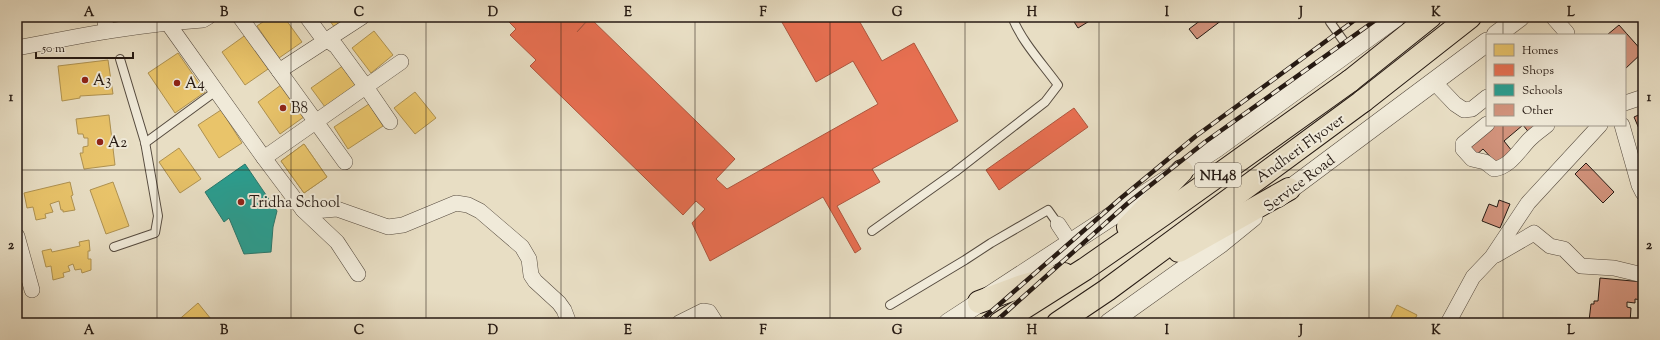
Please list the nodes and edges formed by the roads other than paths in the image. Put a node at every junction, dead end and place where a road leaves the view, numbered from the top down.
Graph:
1 (208, 17) edge
2 (240, 17) edge
3 (307, 17) edge
4 (362, 17) edge
5 (1012, 17) edge
6 (1337, 17) edge
7 (1395, 17) edge
8 (1430, 17) edge
9 (1470, 17) edge
10 (1520, 17) edge
11 (1553, 17) edge
12 (1328, 20) edge
13 (167, 22) junction
14 (105, 24) edge
15 (1497, 34) edge
16 (1567, 34) edge
17 (326, 40) junction
18 (1486, 43) edge
19 (17, 48) edge
20 (1350, 50) junction
21 (120, 59) dead end
22 (401, 62) dead end
23 (280, 71) junction
24 (1434, 82) junction
25 (366, 87) junction
26 (216, 91) junction
27 (1643, 97) edge
28 (1486, 98) edge
29 (1626, 103) edge
30 (316, 122) junction
31 (390, 122) dead end
32 (1486, 125) edge
33 (1546, 126) edge
34 (1599, 126) edge
35 (1622, 126) edge
36 (145, 143) junction
37 (264, 158) junction
38 (345, 162) dead end
39 (1182, 171) junction
40 (1289, 189) junction
41 (1643, 193) edge
42 (303, 210) junction
43 (1058, 224) joint
44 (872, 231) dead end
45 (17, 236) edge
46 (1070, 242) junction
47 (114, 247) dead end
48 (1492, 257) junction
49 (1085, 269) junction
50 (358, 274) dead end
51 (1643, 275) edge
52 (32, 290) dead end
53 (1107, 290) junction
54 (979, 302) junction
55 (890, 305) dead end
56 (569, 323) edge
57 (679, 323) edge
58 (716, 323) edge
59 (948, 323) edge
60 (1000, 323) edge
61 (1058, 323) edge
62 (1110, 323) edge
63 (1448, 323) edge

1 - 13 street
2 - 23 street
3 - 17 street
4 - 17 street
5 - 44 lane
6 - 12 lane
7 - 20 street
8 - 49 highway, Andheri Flyover / NH48
9 - 53 highway, Andheri Flyover / NH48
10 - 15 street
11 - 16 street
12 - 20 lane
13 - 14 street
13 - 26 street
14 - 19 street
17 - 23 street
17 - 25 street
18 - 24 street, Service Road
20 - 39 street
21 - 36 lane
22 - 25 street
23 - 30 street
24 - 28 street
24 - 40 street, Service Road
25 - 30 street
25 - 31 street
26 - 36 lane
26 - 37 street
27 - 29 street
30 - 37 street
30 - 38 street
32 - 33 street
34 - 48 street
35 - 41 street
36 - 47 lane
37 - 42 street
39 - 46 street
39 - 49 highway
40 - 53 highway
40 - 62 street, Service Road
42 - 50 street
42 - 56 street
43 - 46 street
43 - 55 lane
45 - 52 street
46 - 54 street
48 - 51 street
48 - 63 street
49 - 54 highway
49 - 60 highway, NH48
53 - 61 highway, NH48
54 - 59 street
57 - 58 street

